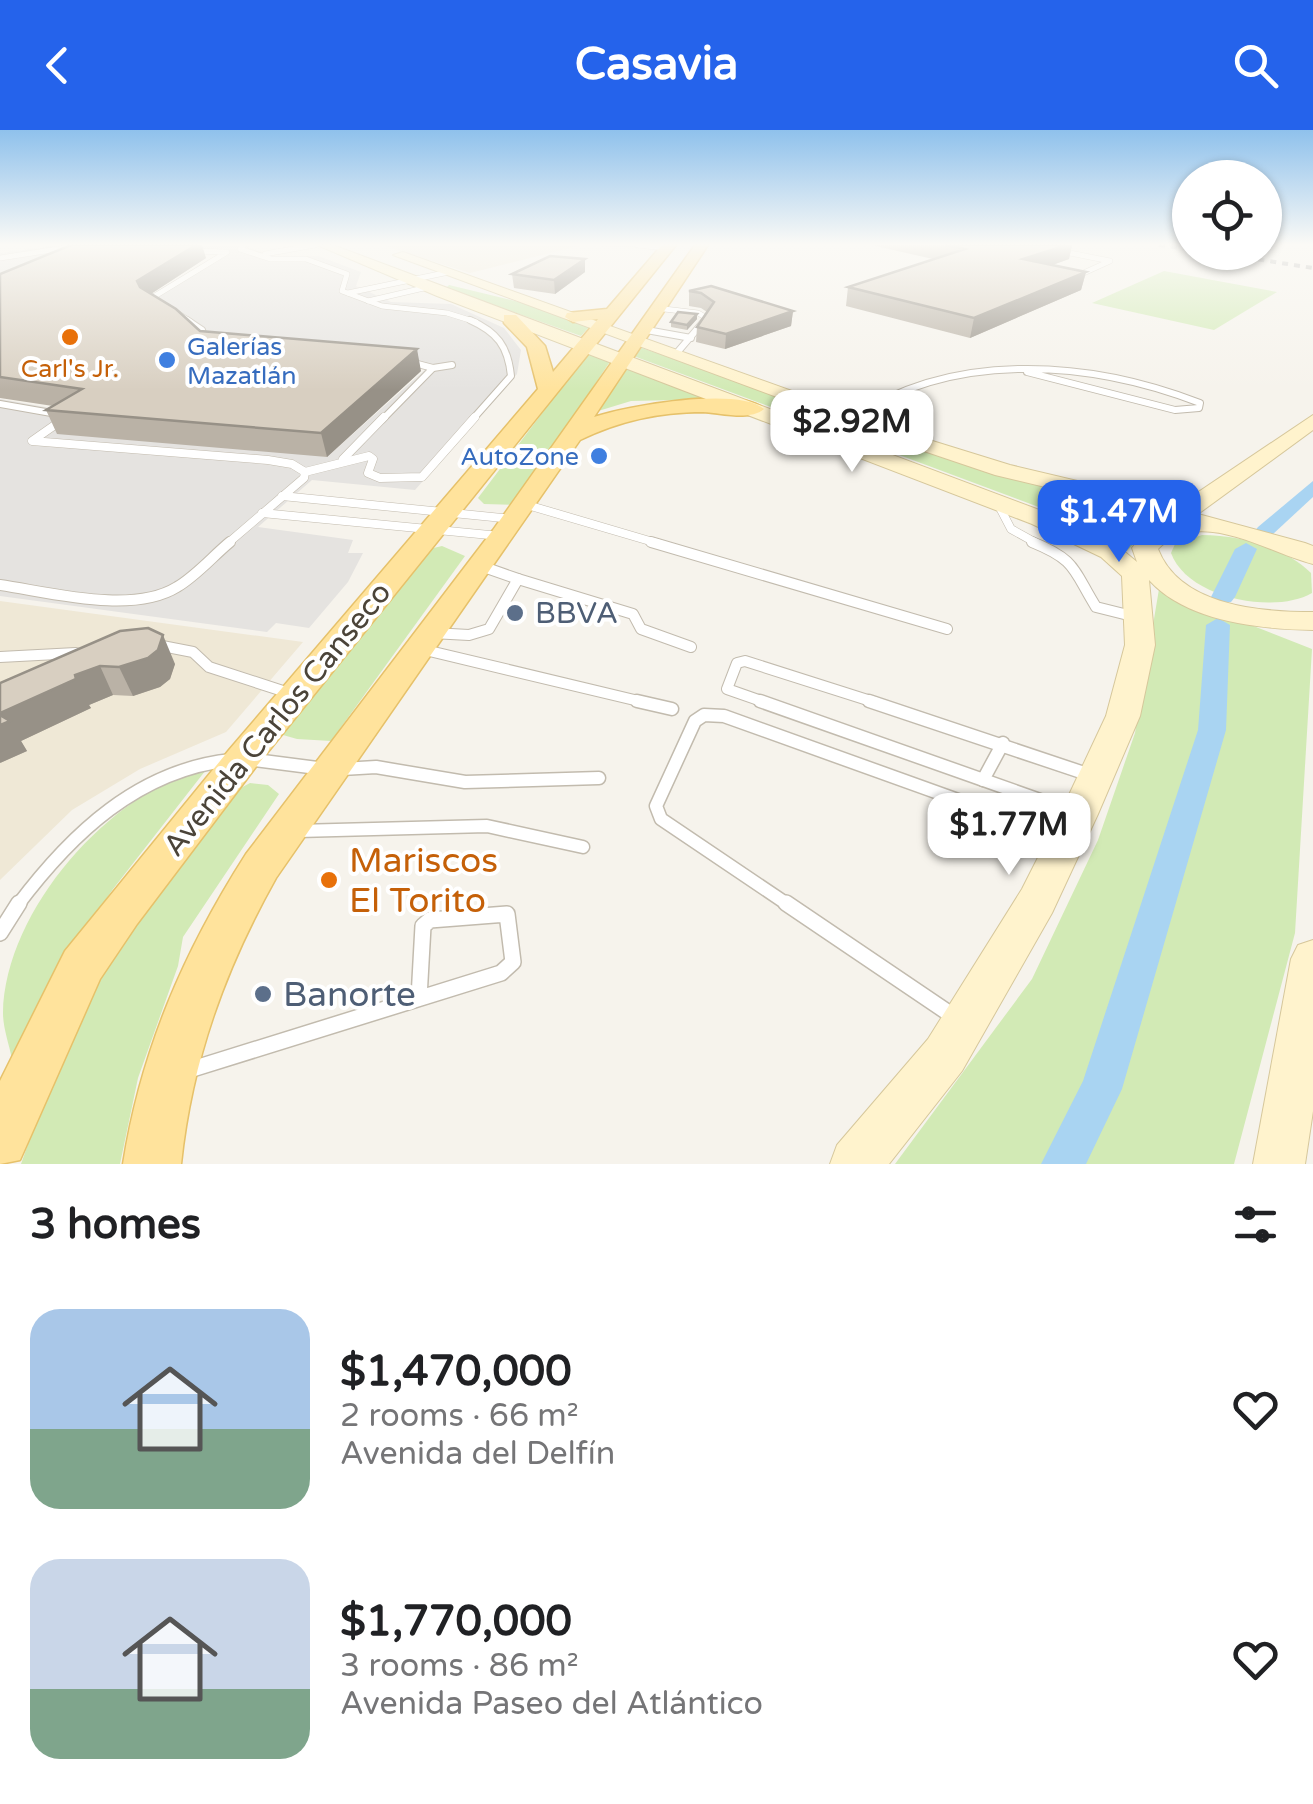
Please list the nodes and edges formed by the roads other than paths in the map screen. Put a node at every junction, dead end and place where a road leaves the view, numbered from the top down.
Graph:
1 (159, 293) edge
2 (348, 293) edge
3 (403, 293) edge
4 (442, 293) edge
5 (504, 293) edge
6 (636, 293) edge
7 (667, 293) edge
8 (367, 301) junction
9 (656, 308) junction
10 (510, 319) junction
11 (610, 333) junction
12 (690, 338) junction
13 (209, 346) edge
14 (676, 355) junction
15 (404, 361) edge
16 (452, 365) dead end
17 (433, 368) junction
18 (1027, 372) junction
19 (548, 389) junction
20 (0, 404) edge
21 (753, 409) junction
22 (852, 418) junction
23 (1313, 421) edge
24 (572, 435) junction
25 (342, 460) junction
26 (305, 472) junction
27 (282, 496) junction
28 (998, 503) junction
29 (262, 513) junction
30 (1190, 519) junction
31 (514, 520) junction
32 (440, 522) junction
33 (1313, 556) edge
34 (481, 566) junction
35 (1145, 573) junction
36 (518, 579) junction
37 (0, 585) edge
38 (1138, 618) junction
39 (1313, 621) edge
40 (947, 630) dead end
41 (426, 641) junction
42 (148, 646) edge
43 (690, 647) dead end
44 (92, 651) edge
45 (0, 657) edge
46 (295, 695) junction
47 (672, 709) dead end
48 (1002, 743) junction
49 (242, 759) junction
50 (333, 770) junction
51 (599, 778) dead end
52 (983, 780) junction
53 (1080, 810) junction
54 (287, 831) junction
55 (583, 847) dead end
56 (0, 934) edge
57 (1313, 959) edge
58 (419, 998) junction
59 (964, 1024) junction
60 (166, 1078) junction
61 (0, 1139) edge
62 (152, 1164) edge
63 (856, 1164) edge
64 (1279, 1164) edge

1 - 13 lane
2 - 8 lane
3 - 8 lane
4 - 10 street
5 - 11 street
6 - 11 main road
7 - 9 main road
8 - 25 lane
9 - 11 main road
9 - 12 lane
10 - 11 street
10 - 19 main road
11 - 12 lane
11 - 14 street
11 - 19 main road, Avenida Carlos Canseco
11 - 21 street
11 - 24 main road
12 - 14 lane
14 - 22 street
15 - 17 lane
16 - 17 lane
17 - 25 lane
18 - 18 lane
18 - 22 lane
19 - 32 main road, Avenida Carlos Canseco
20 - 26 lane
21 - 24 main road
21 - 28 street
22 - 30 street
23 - 30 street
24 - 31 main road
25 - 26 lane
26 - 27 lane
27 - 29 lane
27 - 32 lane
28 - 35 street
28 - 38 lane
29 - 32 lane
29 - 37 lane
30 - 33 street
30 - 35 street
31 - 32 lane
31 - 32 lane
31 - 34 main road
31 - 40 lane
32 - 46 main road, Avenida Carlos Canseco
34 - 36 lane
34 - 41 main road
35 - 38 street
35 - 39 street
36 - 41 lane
36 - 43 lane
38 - 53 street
41 - 47 lane
41 - 50 main road
42 - 46 lane
44 - 45 lane
46 - 49 main road, Avenida Carlos Canseco
48 - 52 lane
48 - 52 lane
48 - 53 lane
49 - 50 lane
49 - 56 lane
49 - 61 main road, Avenida Carlos Canseco
50 - 51 lane
50 - 54 main road
52 - 53 lane
53 - 59 street
53 - 59 lane
54 - 55 lane
54 - 60 main road
57 - 64 street
58 - 58 lane
58 - 60 lane
59 - 63 street
60 - 62 main road

